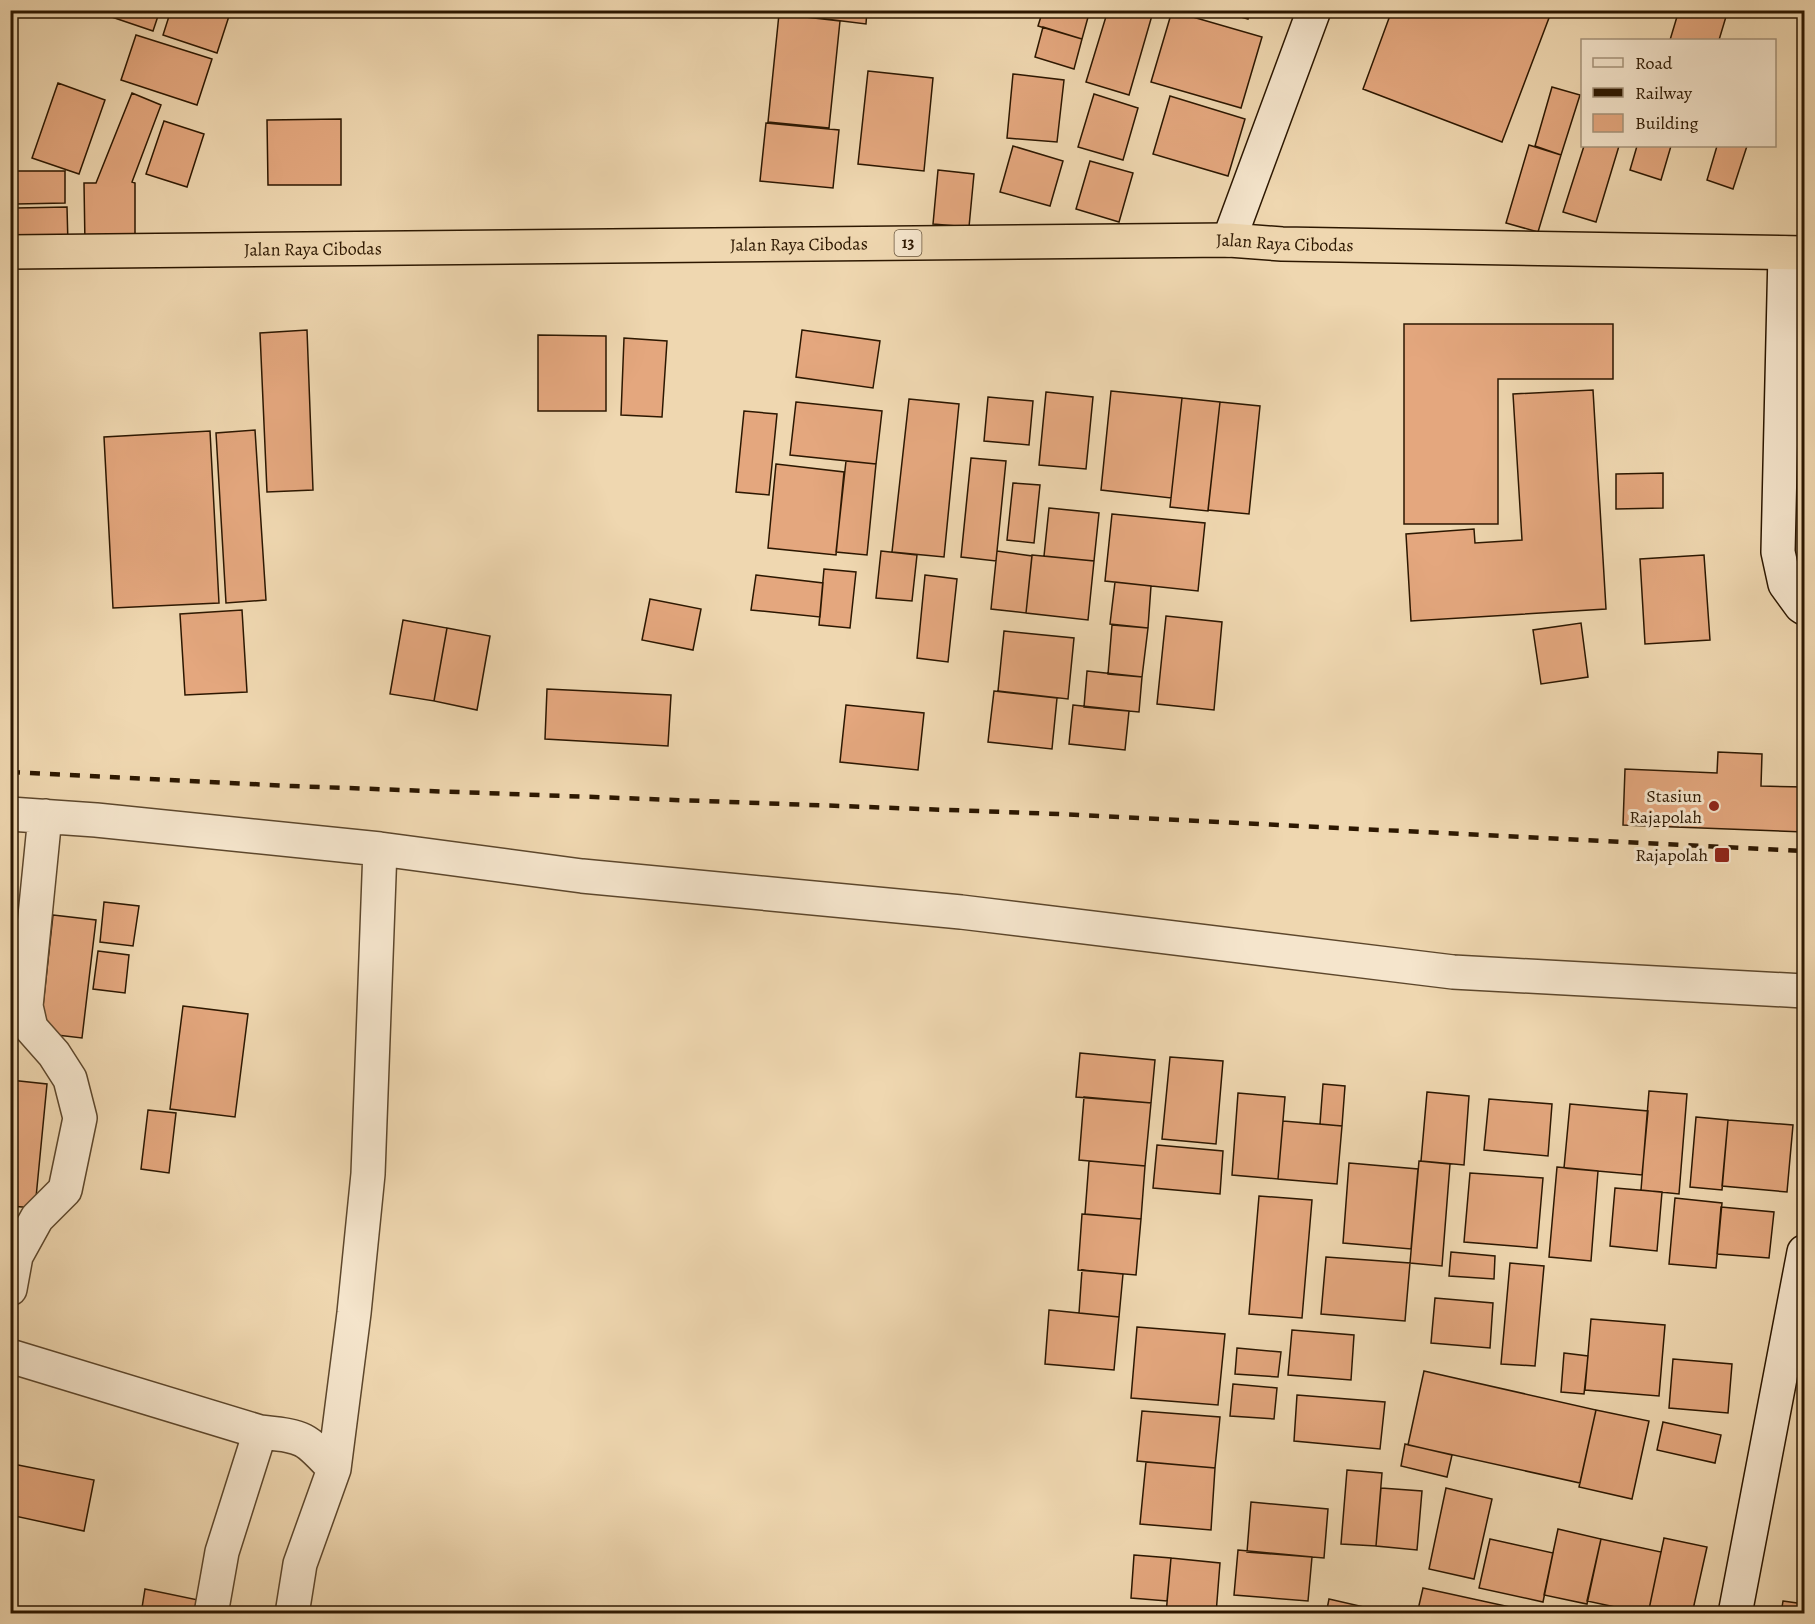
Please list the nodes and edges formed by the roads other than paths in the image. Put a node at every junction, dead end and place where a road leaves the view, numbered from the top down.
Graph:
1 (1314, 10) edge
2 (1229, 240) junction
3 (10, 252) edge
4 (1795, 253) edge
5 (1804, 608) edge
6 (10, 814) edge
7 (45, 816) junction
8 (380, 849) junction
9 (1804, 991) edge
10 (1804, 1252) edge
11 (10, 1289) edge
12 (10, 1356) edge
13 (260, 1431) junction
14 (334, 1469) junction
15 (211, 1614) edge
16 (292, 1614) edge
17 (1735, 1614) edge

1 - 2 street
2 - 3 highway, Jalan Raya Cibodas / 13
2 - 4 highway, Jalan Raya Cibodas / 13
4 - 5 street
6 - 7 street
7 - 8 street
7 - 11 street
8 - 9 street
8 - 14 street
10 - 17 street
12 - 13 street
13 - 14 street
13 - 15 street
14 - 16 street

